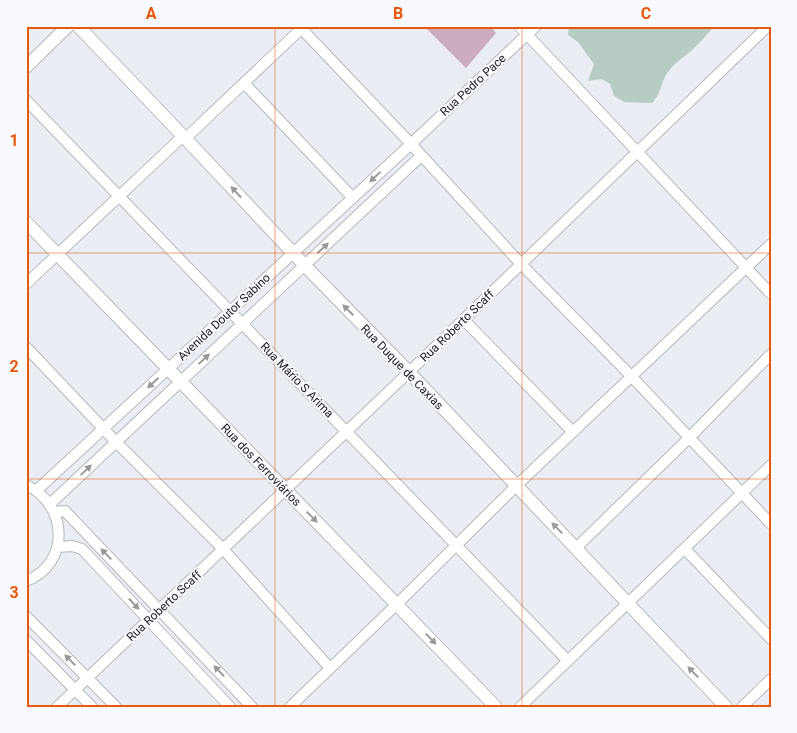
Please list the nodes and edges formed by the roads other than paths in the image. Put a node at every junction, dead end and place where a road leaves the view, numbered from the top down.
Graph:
1 (68, 26) edge
2 (78, 26) edge
3 (519, 26) edge
4 (536, 26) edge
5 (768, 26) edge
6 (301, 27) edge
7 (527, 35) junction
8 (26, 67) edge
9 (244, 83) junction
10 (26, 100) edge
11 (186, 136) junction
12 (411, 144) junction
13 (637, 152) junction
14 (421, 156) junction
15 (119, 196) junction
16 (353, 198) junction
17 (26, 222) edge
18 (771, 244) edge
19 (293, 253) junction
20 (57, 255) junction
21 (521, 264) junction
22 (304, 265) junction
23 (746, 267) junction
24 (26, 284) edge
25 (771, 294) edge
26 (230, 311) junction
27 (464, 320) junction
28 (242, 323) junction
29 (26, 347) edge
30 (771, 354) edge
31 (168, 369) junction
32 (408, 373) junction
33 (632, 377) junction
34 (180, 381) junction
35 (104, 428) junction
36 (347, 432) junction
37 (573, 432) junction
38 (689, 438) junction
39 (116, 442) junction
40 (771, 465) edge
41 (31, 486) edge
42 (516, 486) junction
43 (285, 490) junction
44 (742, 493) junction
45 (52, 508) junction
46 (771, 524) edge
47 (456, 545) junction
48 (57, 547) junction
49 (576, 548) junction
50 (685, 548) junction
51 (223, 549) junction
52 (26, 581) edge
53 (628, 603) junction
54 (397, 604) junction
55 (160, 610) junction
56 (26, 616) edge
57 (149, 620) junction
58 (771, 639) edge
59 (26, 640) edge
60 (568, 661) junction
61 (330, 668) junction
62 (88, 678) junction
63 (771, 679) edge
64 (75, 690) junction
65 (57, 707) edge
66 (92, 707) edge
67 (116, 707) edge
68 (230, 707) edge
69 (252, 707) edge
70 (290, 707) edge
71 (496, 707) edge
72 (520, 707) edge
73 (726, 707) edge
74 (742, 707) edge

1 - 8 main road
2 - 11 main road, Rua Duque de Caxias
3 - 7 street
4 - 7 street, Rua Pedro Pace
5 - 13 street, Rua Roberto Scaff
6 - 9 street
6 - 12 street
7 - 12 street, Rua Pedro Pace
7 - 13 street
9 - 11 street
9 - 16 street
10 - 15 street, Rua Mário S Arima
11 - 15 street
19 -> 11 main road, Rua Duque de Caxias
12 - 14 street
12 -> 16 street, Avenida Doutor Sabino
13 - 21 street, Rua Roberto Scaff
13 - 23 street
14 - 21 street
22 -> 14 street, Avenida Doutor Sabino
15 - 20 street
15 - 26 street, Rua Mário S Arima
16 - 19 street, Avenida Doutor Sabino
17 - 20 main road, Rua dos Ferroviários
18 - 23 street
19 - 22 main road, Rua Duque de Caxias
19 - 26 street, Avenida Doutor Sabino
20 - 24 street
20 - 31 main road, Rua dos Ferroviários
21 - 27 street, Rua Roberto Scaff
21 - 33 street
22 - 28 street, Avenida Doutor Sabino
32 -> 22 main road, Rua Duque de Caxias
23 - 25 street
23 - 33 street
26 - 28 street, Rua Mário S Arima
26 - 31 street, Avenida Doutor Sabino
27 - 32 street, Rua Roberto Scaff
27 - 37 street
34 -> 28 street, Avenida Doutor Sabino
28 - 36 street, Rua Mário S Arima
29 - 35 street
30 - 38 street
31 - 34 main road, Rua dos Ferroviários
31 -> 35 street, Avenida Doutor Sabino
32 - 36 street, Rua Roberto Scaff
32 - 42 main road, Rua Duque de Caxias
33 - 37 street
33 - 38 street
34 - 39 street, Avenida Doutor Sabino
34 - 43 main road, Rua dos Ferroviários
35 - 39 street
35 - 41 street, Avenida Doutor Sabino
36 - 43 street, Rua Roberto Scaff
36 - 47 street, Rua Mário S Arima
37 - 42 street
38 - 44 street
38 - 49 street
45 -> 39 street, Avenida Doutor Sabino
39 - 51 street
40 - 44 street
41 - 45 street
42 - 47 street
49 -> 42 main road, Rua Duque de Caxias
43 - 51 street, Rua Roberto Scaff
43 -> 54 main road, Rua dos Ferroviários
44 - 46 street
44 - 50 street
45 - 48 street
55 -> 45 street
47 - 54 street
47 - 60 street, Rua Mário S Arima
48 - 52 street
48 -> 57 street
49 - 53 main road, Rua Duque de Caxias
50 - 53 street
50 - 58 street
51 - 55 street, Rua Roberto Scaff
51 - 61 street
53 - 60 street
73 -> 53 main road, Rua Duque de Caxias
54 - 61 street
54 -> 71 main road, Rua dos Ferroviários
55 - 57 street, Rua Roberto Scaff
69 -> 55 street
62 -> 56 street
57 - 62 street, Rua Roberto Scaff
57 - 68 street
59 - 64 street
60 - 72 street
61 - 70 street
62 - 64 street, Rua Roberto Scaff
62 - 67 street
63 - 74 street
64 - 65 street, Rua Roberto Scaff
64 - 66 street

